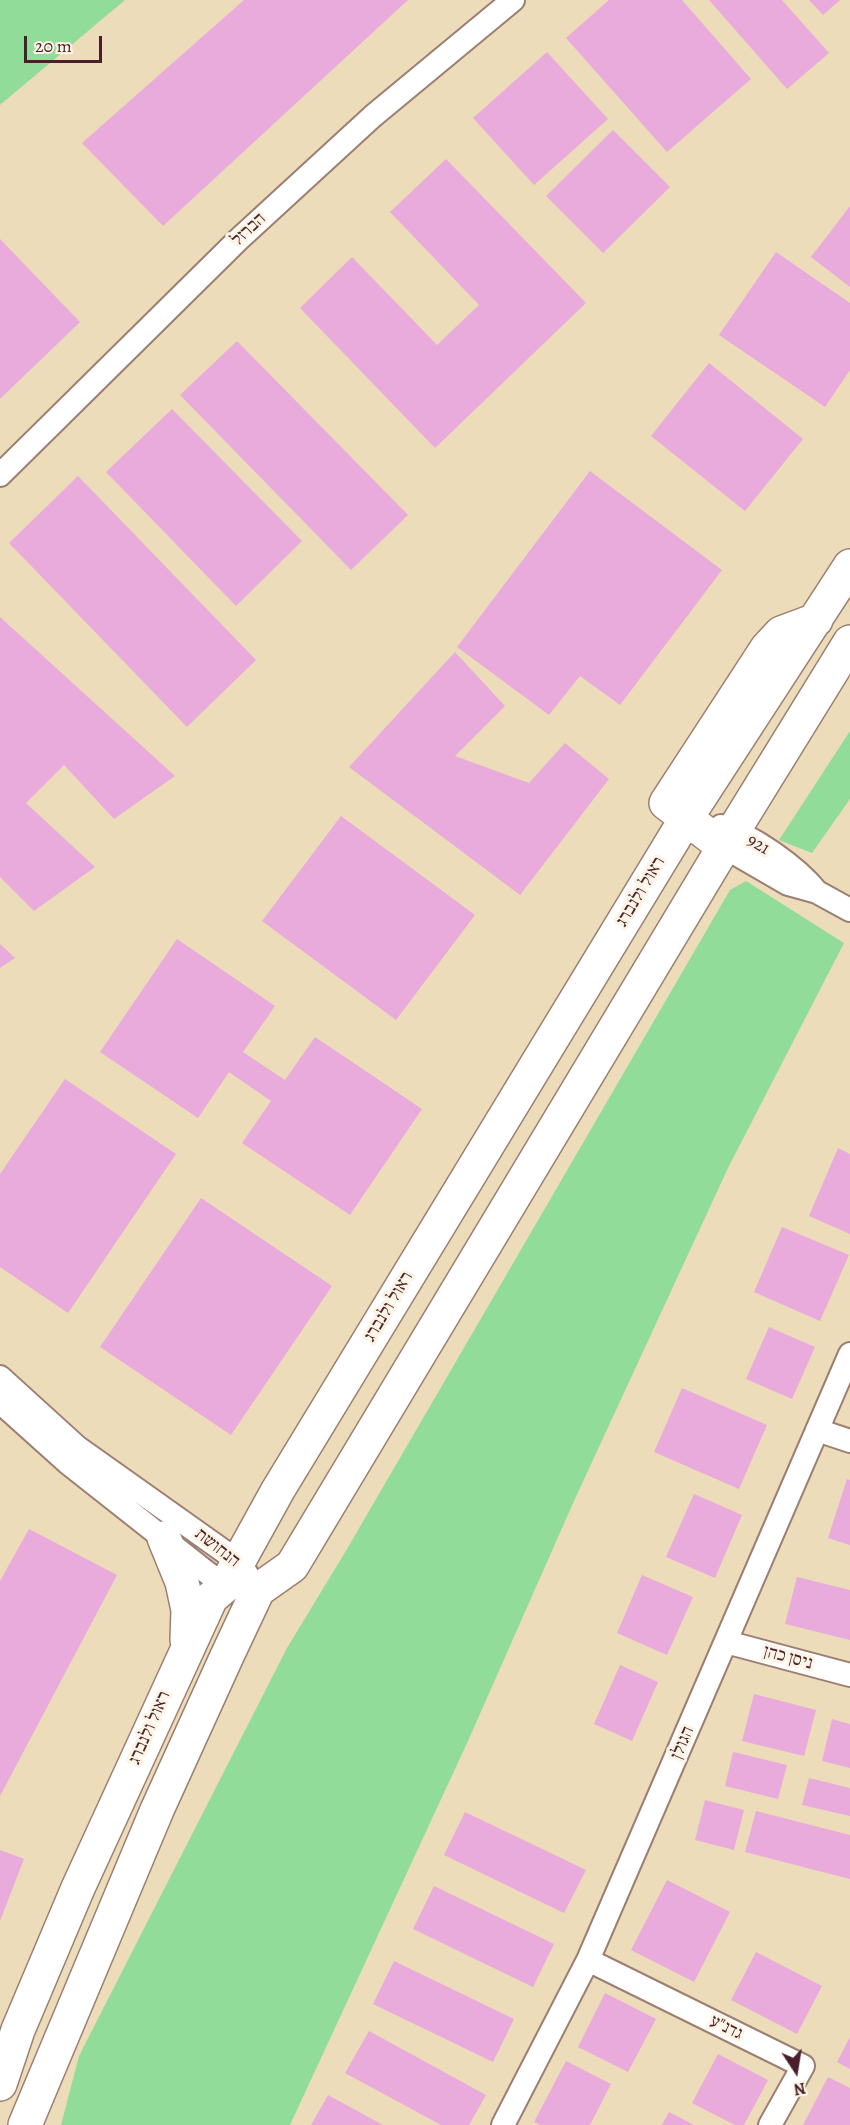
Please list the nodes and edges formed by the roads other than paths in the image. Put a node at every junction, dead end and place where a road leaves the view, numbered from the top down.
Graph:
1 (513, 0) edge
2 (0, 475) edge
3 (850, 566) edge
4 (850, 642) edge
5 (687, 817) junction
6 (729, 839) junction
7 (850, 910) edge
8 (850, 1354) edge
9 (0, 1377) edge
10 (0, 1402) edge
11 (817, 1431) junction
12 (850, 1441) edge
13 (164, 1538) junction
14 (232, 1574) junction
15 (258, 1590) junction
16 (726, 1642) junction
17 (186, 1648) junction
18 (850, 1675) edge
19 (588, 1960) junction
20 (0, 2084) edge
21 (26, 2125) edge
22 (503, 2125) edge
23 (771, 2125) edge

1 - 2 street, הברזל
3 - 5 street
4 - 6 street
5 - 6 street
5 - 14 street, ראול ולנברג
6 - 7 street, 921
6 - 15 street
8 - 11 street, הגולן
9 - 14 street, הנחושת
10 - 13 street, הנחושת
11 - 12 street
11 - 16 street, הגולן
13 - 14 street, הנחושת
13 - 17 street
14 - 15 street, הנחושת
14 - 17 street, ראול ולנברג
15 - 21 street
16 - 18 street, ניסן כהן
16 - 19 street, הגולן
17 - 20 street, ראול ולנברג
19 - 22 street, הגולן
19 - 23 street, גדנ"ע

